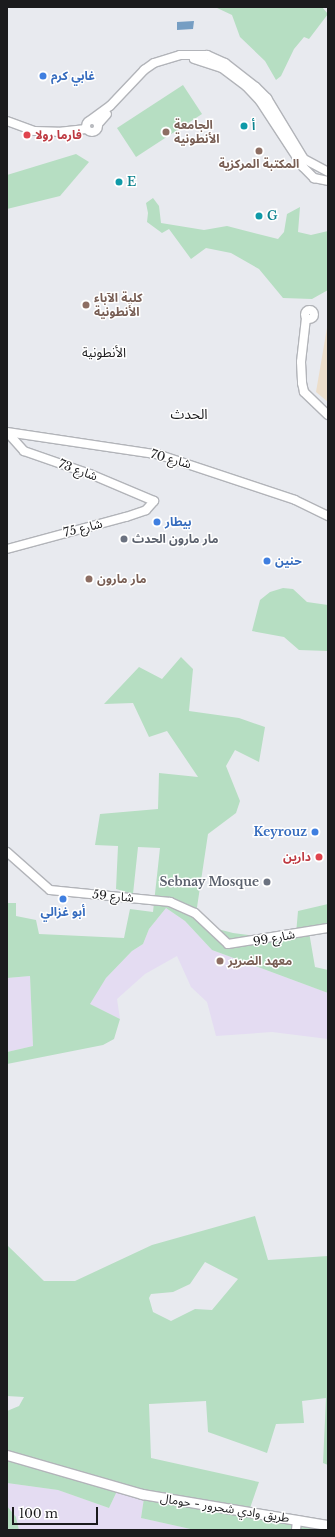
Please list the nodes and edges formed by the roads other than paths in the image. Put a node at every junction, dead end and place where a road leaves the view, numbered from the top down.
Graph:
1 (224, 66) junction
2 (7, 121) edge
3 (328, 172) edge
4 (328, 181) edge
5 (308, 318) dead end
6 (328, 415) edge
7 (7, 432) edge
8 (154, 501) joint
9 (328, 516) edge
10 (7, 549) edge
11 (7, 852) edge
12 (328, 928) edge
13 (221, 939) joint
14 (7, 1455) edge
15 (297, 1520) junction
16 (328, 1525) edge
17 (308, 1526) edge
18 (296, 1530) edge

1 - 2 street
1 - 3 street
1 - 4 street
5 - 6 street
7 - 8 street, شارع 73
7 - 9 street, شارع 70
8 - 10 street, شارع 75
11 - 13 street, شارع 59
12 - 13 street, شارع 99
14 - 15 main road, طريق وادي شحرور - حومال
15 - 17 main road, طريق وادي شحرور - حومال
15 - 18 street
16 - 17 main road, طريق وادي شحرور - حومال

